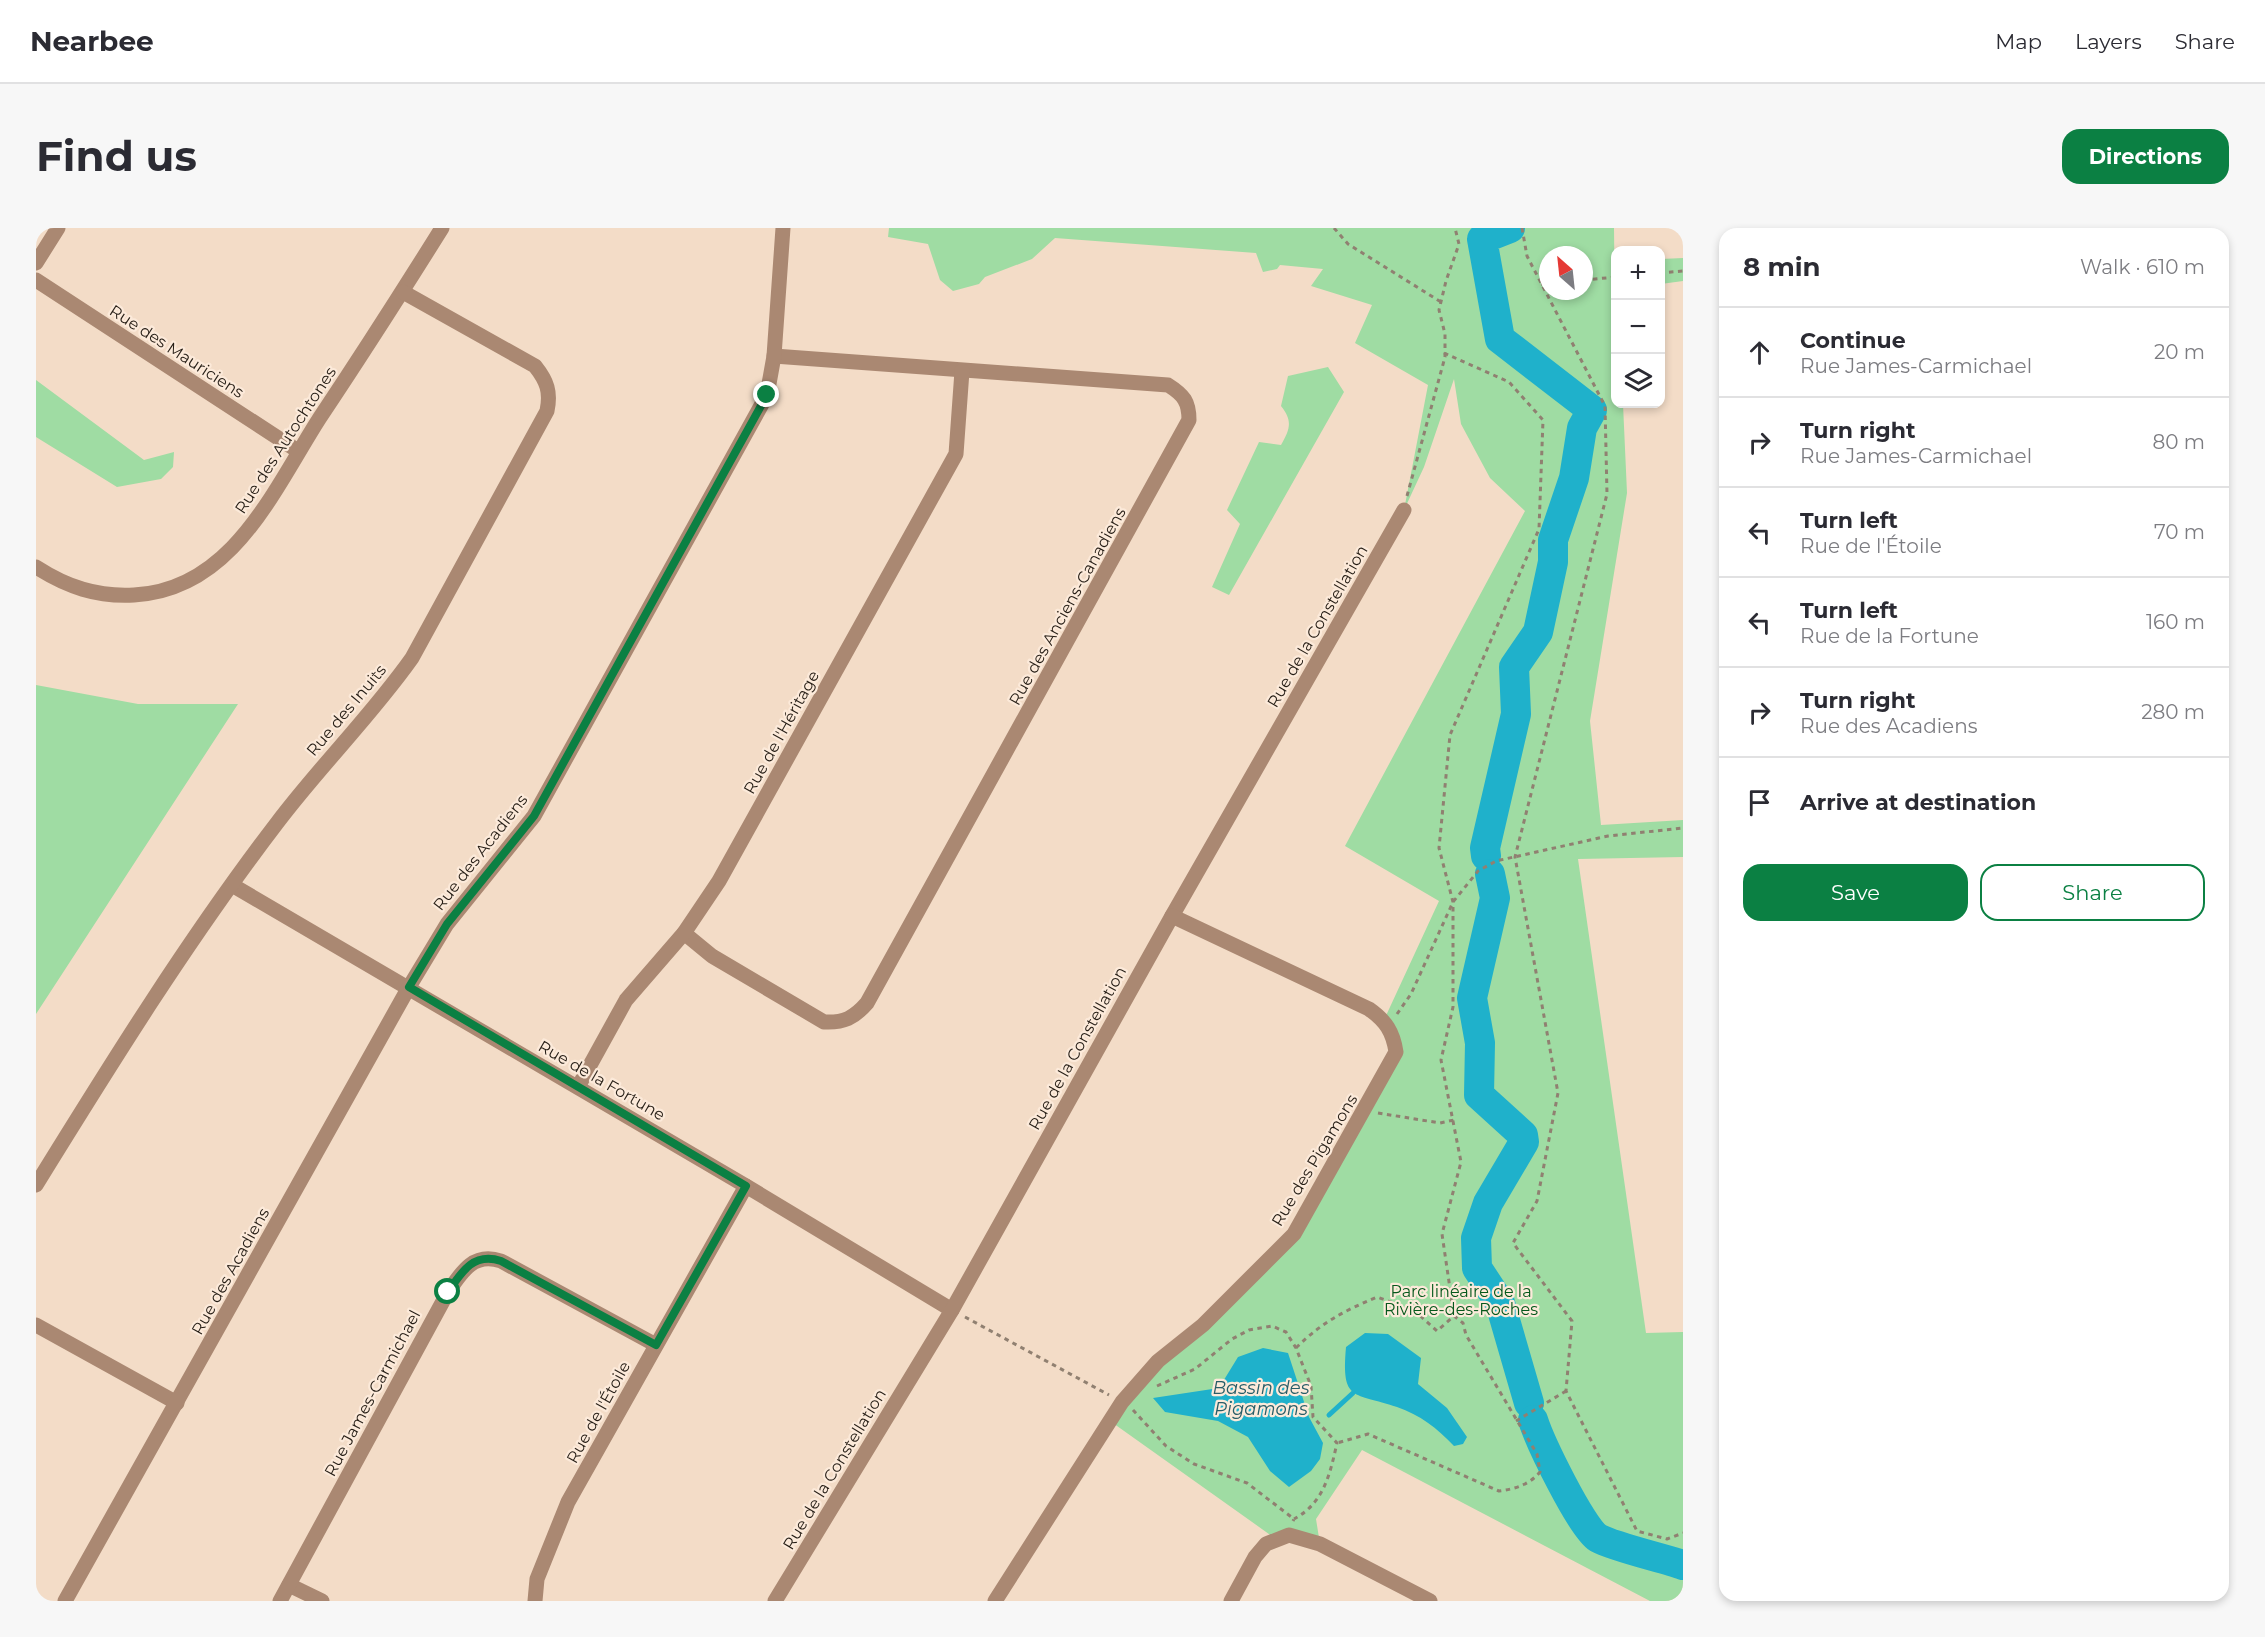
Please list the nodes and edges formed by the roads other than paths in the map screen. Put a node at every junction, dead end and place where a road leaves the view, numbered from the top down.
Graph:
1 (58, 228) edge
2 (442, 228) edge
3 (783, 228) edge
4 (36, 263) edge
5 (36, 280) edge
6 (403, 292) junction
7 (774, 356) junction
8 (963, 371) junction
9 (298, 451) junction
10 (1404, 510) road end
11 (36, 567) edge
12 (232, 885) junction
13 (1172, 916) junction
14 (684, 933) junction
15 (409, 987) junction
16 (578, 1087) junction
17 (36, 1185) edge
18 (746, 1186) junction
19 (952, 1310) junction
20 (36, 1325) edge
21 (656, 1345) junction
22 (177, 1403) junction
23 (289, 1585) junction
24 (65, 1601) edge
25 (280, 1601) edge
26 (322, 1601) edge
27 (535, 1601) edge
28 (776, 1601) edge
29 (994, 1601) edge
30 (1231, 1601) edge
31 (1430, 1601) edge

1 - 4 street
2 - 6 street, Rue des Autochtones
3 - 7 street, Rue des Acadiens
5 - 9 street, Rue des Mauriciens
6 - 9 street, Rue des Autochtones
6 - 12 street, Rue des Inuits
7 - 8 street, Rue des Anciens-Canadiens
7 - 15 street, Rue des Acadiens
8 - 14 street, Rue de l'Héritage
8 - 14 street, Rue des Anciens-Canadiens
9 - 11 street, Rue des Autochtones
10 - 13 street, Rue de la Constellation
12 - 15 street, Rue de la Fortune
12 - 17 street, Rue des Inuits
13 - 19 street, Rue de la Constellation
13 - 29 street, Rue des Pigamons
14 - 16 street, Rue de l'Héritage
15 - 16 street, Rue de la Fortune
15 - 22 street, Rue des Acadiens
16 - 18 street, Rue de la Fortune
18 - 19 street, Rue de la Fortune
18 - 21 street, Rue de l'Étoile
19 - 28 street, Rue de la Constellation
20 - 22 street
21 - 23 street, Rue James-Carmichael
21 - 27 street, Rue de l'Étoile
22 - 24 street, Rue des Acadiens
23 - 25 street, Rue James-Carmichael
23 - 26 street
30 - 31 street

